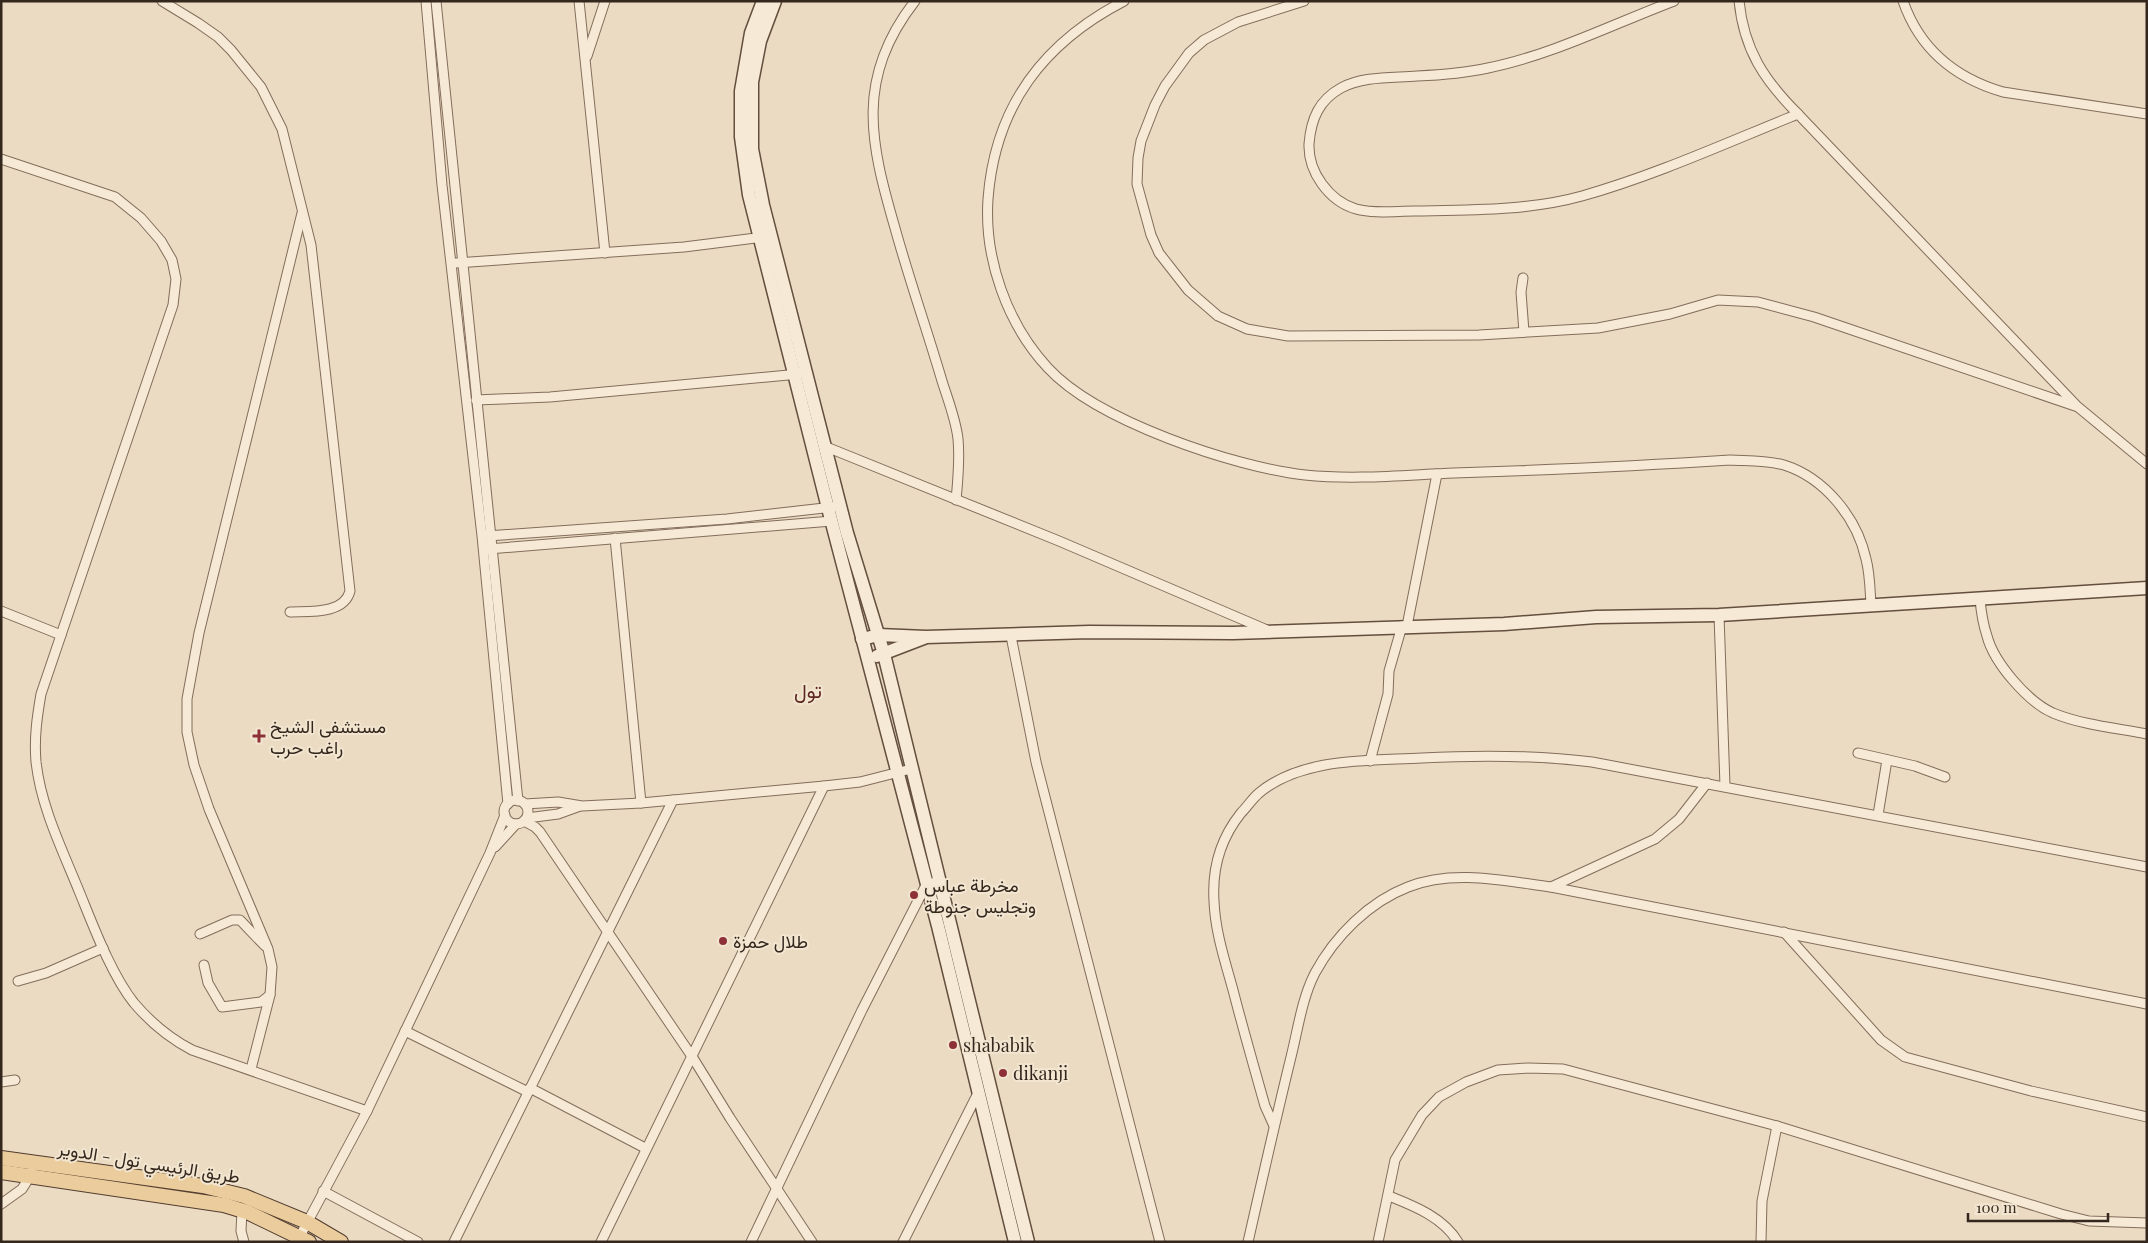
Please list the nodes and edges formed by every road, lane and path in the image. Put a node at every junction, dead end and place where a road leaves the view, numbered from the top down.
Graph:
1 (162, 1) edge
2 (426, 1) edge
3 (436, 1) edge
4 (579, 1) edge
5 (605, 1) edge
6 (763, 1) edge
7 (775, 1) edge
8 (915, 1) edge
9 (1124, 1) edge
10 (1304, 1) edge
11 (1674, 1) edge
12 (1740, 1) edge
13 (1903, 1) edge
14 (586, 58) junction
15 (1798, 114) junction
16 (2147, 114) edge
17 (1, 159) edge
18 (302, 213) junction
19 (765, 237) junction
20 (605, 253) junction
21 (462, 262) junction
22 (451, 263) junction
23 (1523, 278) dead end
24 (1524, 332) junction
25 (800, 374) junction
26 (476, 400) junction
27 (2078, 407) junction
28 (824, 446) junction
29 (2147, 464) edge
30 (1436, 474) junction
31 (956, 500) junction
32 (834, 507) junction
33 (832, 522) junction
34 (654, 525) junction
35 (682, 527) junction
36 (655, 535) junction
37 (486, 536) junction
38 (615, 538) junction
39 (493, 548) junction
40 (483, 549) junction
41 (2147, 588) edge
42 (1980, 599) junction
43 (1871, 605) junction
44 (1, 611) edge
45 (290, 612) dead end
46 (1720, 615) junction
47 (1404, 626) junction
48 (1270, 632) junction
49 (61, 635) junction
50 (879, 635) junction
51 (1011, 636) junction
52 (926, 637) junction
53 (862, 639) junction
54 (884, 654) junction
55 (868, 659) junction
56 (2147, 734) edge
57 (1858, 753) dead end
58 (1888, 760) junction
59 (1370, 761) junction
60 (905, 771) junction
61 (1945, 777) dead end
62 (1707, 782) junction
63 (824, 786) junction
64 (1725, 786) junction
65 (673, 800) junction
66 (521, 802) junction
67 (641, 802) junction
68 (508, 804) junction
69 (582, 806) junction
70 (505, 815) junction
71 (1878, 815) junction
72 (522, 821) junction
73 (490, 853) junction
74 (2147, 867) edge
75 (940, 882) junction
76 (926, 885) junction
77 (1551, 887) junction
78 (607, 932) junction
79 (1784, 932) junction
80 (200, 934) dead end
81 (103, 948) junction
82 (268, 949) junction
83 (954, 964) junction
84 (204, 965) dead end
85 (18, 981) dead end
86 (270, 995) junction
87 (2147, 1004) edge
88 (405, 1031) junction
89 (693, 1058) junction
90 (251, 1069) junction
91 (15, 1080) dead end
92 (1, 1082) edge
93 (529, 1090) junction
94 (984, 1090) junction
95 (367, 1111) junction
96 (2147, 1117) edge
97 (1274, 1126) junction
98 (1777, 1126) junction
99 (645, 1148) junction
100 (1, 1158) edge
101 (33, 1162) junction
102 (1, 1172) edge
103 (31, 1177) junction
104 (778, 1189) junction
105 (323, 1191) junction
106 (1388, 1196) junction
107 (1, 1204) edge
108 (242, 1210) junction
109 (306, 1222) junction
110 (2147, 1223) edge
111 (305, 1239) edge
112 (244, 1242) edge
113 (341, 1242) edge
114 (418, 1242) edge
115 (454, 1242) edge
116 (601, 1242) edge
117 (751, 1242) edge
118 (812, 1242) edge
119 (903, 1242) edge
120 (1015, 1242) edge
121 (1028, 1242) edge
122 (1160, 1242) edge
123 (1248, 1242) edge
124 (1378, 1242) edge
125 (1458, 1242) edge
126 (1762, 1242) edge

1 - 18 street
2 - 22 street
3 - 21 street
4 - 14 street
5 - 14 street
6 - 19 street
7 - 19 street
8 - 31 street
9 - 30 street
10 - 24 street
11 - 15 street
12 - 15 street
13 - 16 street
14 - 20 street
15 - 27 street
17 - 49 street
18 - 45 street
18 - 82 street
19 - 20 street
19 - 25 street
20 - 21 street
21 - 22 street
21 - 26 street
22 - 37 street
23 - 24 street
24 - 27 street
25 - 26 street
25 - 28 street
25 - 32 street
26 - 37 street
27 - 29 street
28 - 31 street
28 - 32 street
30 - 43 street
30 - 47 street
31 - 48 street
32 - 33 street
32 - 35 street
32 - 50 street
33 - 35 street
33 - 53 street
34 - 35 street
34 - 36 street
34 - 37 street
35 - 36 street
36 - 38 street
37 - 39 street
37 - 40 street
38 - 39 street
38 - 67 street
39 - 40 street
39 - 66 street
40 - 68 street
41 - 42 street
42 - 43 street
42 - 56 street
43 - 46 street
44 - 49 street
46 - 47 street
46 - 64 street
47 - 48 street
47 - 59 street
48 - 51 street
49 - 81 street
50 - 52 street
50 - 53 street
50 - 54 street
51 - 52 street
51 - 122 street
52 - 54 street
53 - 55 street
54 - 55 street
54 - 60 street
55 - 60 street
57 - 58 street
58 - 61 street
58 - 71 street
59 - 62 street
59 - 97 street
60 - 63 street
60 - 75 street
60 - 76 street
62 - 64 street
62 - 77 street
63 - 65 street
63 - 89 street
64 - 71 street
65 - 67 street
65 - 78 street
66 - 68 street
66 - 69 street
66 - 72 street
67 - 69 street
68 - 70 street
69 - 72 street
70 - 72 street
70 - 73 street
71 - 74 street
72 - 73 street
72 - 78 street
73 - 88 street
75 - 76 street
75 - 83 street
76 - 83 street
76 - 104 street
77 - 79 street
77 - 97 street
78 - 89 street
78 - 93 street
79 - 87 street
79 - 96 street
80 - 82 street
81 - 85 street
81 - 90 street
82 - 86 street
83 - 94 street
84 - 86 street
86 - 90 street
88 - 93 street
88 - 95 street
89 - 99 street
89 - 104 street
90 - 95 street
91 - 92 street
93 - 99 street
93 - 115 street
94 - 119 street
94 - 120 street
94 - 121 street
95 - 105 street
97 - 123 street
98 - 106 street
98 - 110 street
98 - 126 street
99 - 116 street
100 - 101 main road, طريق الرئيسي تول - الدوير
101 - 103 street
101 - 109 main road, طريق الرئيسي تول - الدوير
102 - 103 main road, طريق الرئيسي تول - الدوير
103 - 107 street
103 - 108 main road, طريق الرئيسي تول - الدوير
104 - 117 street
104 - 118 street
105 - 109 street
105 - 114 street
106 - 124 street
106 - 125 street
108 - 111 main road, طريق الرئيسي تول - الدوير
108 - 112 street
109 - 111 street
109 - 113 main road, طريق الرئيسي تول - الدوير

